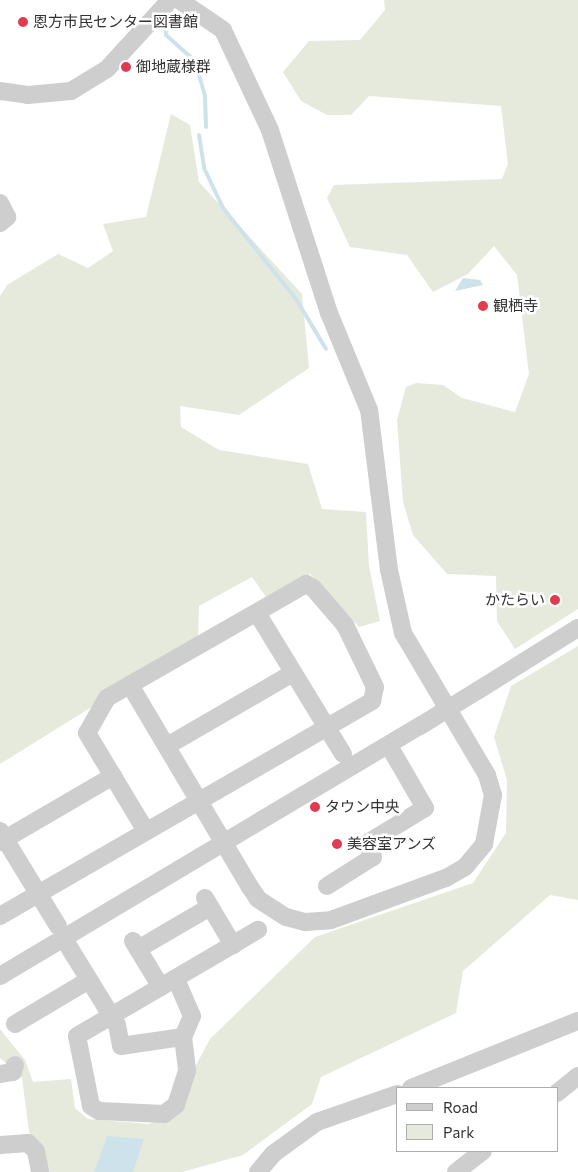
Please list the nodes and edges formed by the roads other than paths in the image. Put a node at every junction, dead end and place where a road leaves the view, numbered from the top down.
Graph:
1 (170, 0) edge
2 (179, 0) edge
3 (0, 91) edge
4 (0, 203) edge
5 (0, 223) edge
6 (257, 612) junction
7 (578, 628) edge
8 (293, 673) junction
9 (130, 685) junction
10 (326, 727) junction
11 (167, 746) junction
12 (389, 746) junction
13 (343, 754) dead end
14 (112, 776) junction
15 (200, 801) junction
16 (146, 831) junction
17 (2, 837) edge
18 (224, 846) junction
19 (327, 886) dead end
20 (38, 894) junction
21 (0, 916) edge
22 (258, 930) dead end
23 (61, 932) junction
24 (233, 945) junction
25 (0, 976) edge
26 (176, 978) junction
27 (88, 980) junction
28 (161, 987) junction
29 (112, 1017) junction
30 (578, 1022) edge
31 (15, 1024) dead end
32 (183, 1037) junction
33 (578, 1076) edge
34 (415, 1087) edge
35 (558, 1092) edge
36 (396, 1094) edge
37 (0, 1144) edge
38 (482, 1152) edge
39 (40, 1172) edge
40 (258, 1172) edge
41 (456, 1172) edge

1 - 3 street
2 - 18 street
4 - 5 street
6 - 8 street
6 - 9 street
6 - 10 street
7 - 12 street, bridge
8 - 10 street
8 - 11 street
9 - 11 street
9 - 14 street
10 - 13 street
10 - 15 street
11 - 15 street
12 - 18 street
12 - 19 street
14 - 16 street
14 - 17 street
15 - 16 street
15 - 18 street
16 - 20 street
17 - 20 street
18 - 23 street
20 - 21 street
20 - 23 street
22 - 24 street
23 - 25 street
23 - 27 street
24 - 26 street
24 - 28 street
26 - 28 street
26 - 32 street
27 - 29 street
27 - 31 street
28 - 29 street
29 - 32 street
29 - 32 street
30 - 34 street
33 - 35 street
36 - 40 street
37 - 39 street
38 - 41 street

